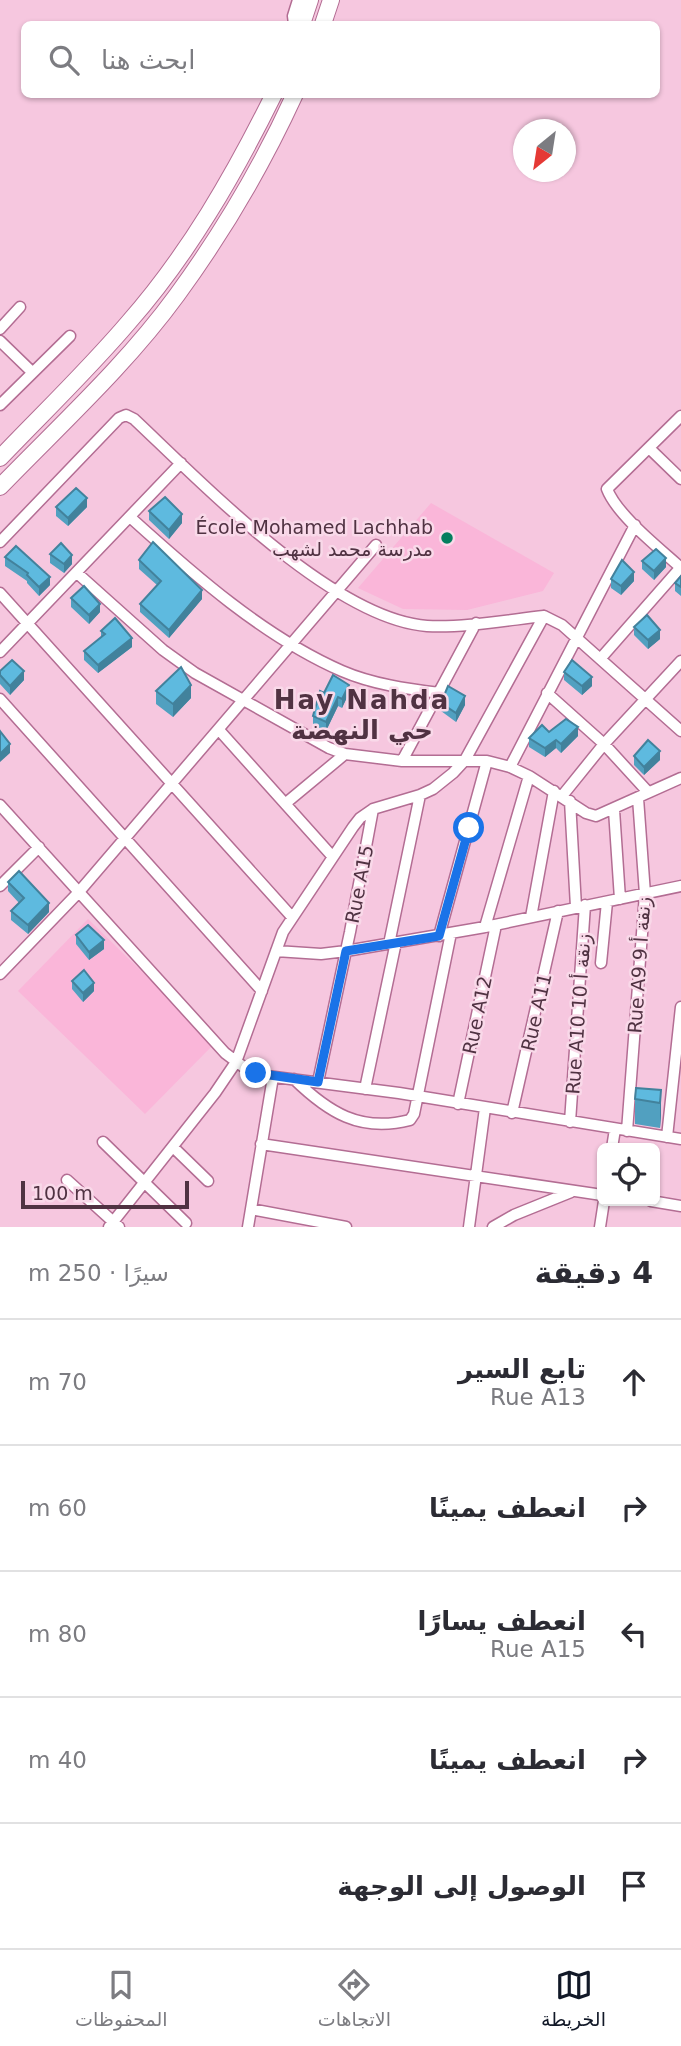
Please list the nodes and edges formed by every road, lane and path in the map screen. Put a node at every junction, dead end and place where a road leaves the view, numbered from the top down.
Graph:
1 (298, 0) edge
2 (310, 0) edge
3 (331, 0) edge
4 (294, 21) edge
5 (303, 21) edge
6 (324, 21) edge
7 (272, 98) edge
8 (293, 98) edge
9 (20, 307) dead end
10 (0, 329) edge
11 (69, 336) dead end
12 (0, 341) edge
13 (32, 372) junction
14 (0, 405) edge
15 (679, 421) edge
16 (649, 448) junction
17 (0, 458) edge
18 (181, 463) junction
19 (681, 479) edge
20 (0, 487) edge
21 (131, 518) junction
22 (635, 525) junction
23 (0, 542) edge
24 (376, 545) dead end
25 (681, 567) edge
26 (77, 573) junction
27 (335, 590) junction
28 (0, 593) edge
29 (544, 616) junction
30 (476, 623) junction
31 (28, 624) junction
32 (577, 637) junction
33 (292, 643) junction
34 (0, 652) edge
35 (601, 658) junction
36 (681, 661) edge
37 (440, 693) junction
38 (547, 694) junction
39 (0, 699) edge
40 (646, 699) junction
41 (243, 701) junction
42 (219, 730) junction
43 (681, 731) edge
44 (604, 744) junction
45 (345, 754) junction
46 (465, 760) junction
47 (402, 761) junction
48 (487, 761) junction
49 (510, 767) junction
50 (529, 776) junction
51 (681, 778) edge
52 (172, 785) junction
53 (648, 792) junction
54 (420, 795) junction
55 (562, 796) junction
56 (638, 798) junction
57 (286, 803) junction
58 (1, 808) edge
59 (373, 809) junction
60 (614, 810) junction
61 (126, 839) junction
62 (39, 847) junction
63 (332, 856) junction
64 (0, 886) edge
65 (681, 886) edge
66 (78, 893) junction
67 (645, 894) junction
68 (620, 899) junction
69 (607, 902) junction
70 (581, 906) junction
71 (558, 911) junction
72 (292, 917) junction
73 (531, 917) junction
74 (490, 926) junction
75 (451, 933) junction
76 (439, 936) junction
77 (393, 943) junction
78 (275, 951) junction
79 (346, 951) junction
80 (601, 964) dead end
81 (0, 974) edge
82 (262, 991) junction
83 (681, 1007) edge
84 (236, 1062) junction
85 (273, 1077) junction
86 (294, 1079) junction
87 (318, 1082) junction
88 (365, 1089) junction
89 (418, 1097) junction
90 (458, 1104) junction
91 (485, 1108) junction
92 (513, 1113) junction
93 (570, 1122) junction
94 (621, 1130) junction
95 (667, 1137) junction
96 (681, 1139) edge
97 (103, 1142) dead end
98 (614, 1143) edge
99 (261, 1144) junction
100 (173, 1147) junction
101 (475, 1176) junction
102 (67, 1180) dead end
103 (208, 1181) dead end
104 (145, 1182) junction
105 (574, 1191) junction
106 (597, 1194) edge
107 (660, 1202) edge
108 (603, 1206) edge
109 (681, 1206) edge
110 (251, 1209) junction
111 (186, 1223) dead end
112 (114, 1225) edge
113 (248, 1227) edge
114 (346, 1227) edge
115 (469, 1227) edge
116 (493, 1227) edge
117 (600, 1227) edge

1 - 4 street
2 - 5 highway
3 - 6 highway
7 - 17 highway
8 - 20 highway
9 - 10 street
11 - 13 street
12 - 13 street
13 - 14 street
15 - 16 street
16 - 19 street
16 - 22 street
18 - 21 street
18 - 23 street
18 - 27 street
21 - 26 street
21 - 33 street
22 - 25 street
22 - 32 street
24 - 27 street
25 - 35 street
26 - 31 street
26 - 41 street
27 - 30 street
27 - 33 street
28 - 31 street
29 - 30 street
29 - 32 street
29 - 46 street
30 - 37 street
31 - 34 street
31 - 52 street
32 - 35 street
32 - 38 street
33 - 37 street
33 - 41 street
35 - 40 street
36 - 40 street
37 - 47 street
38 - 44 street
38 - 49 street
39 - 61 street
40 - 43 street
40 - 44 street
41 - 42 street
41 - 45 street
42 - 52 street
42 - 57 street
44 - 53 street
44 - 55 street
45 - 47 street
45 - 57 street
46 - 47 street
46 - 48 street
46 - 54 street
48 - 49 street
48 - 76 street
49 - 50 street
50 - 55 street
50 - 74 street, Rue A12
51 - 53 street
52 - 61 street
52 - 72 street
53 - 56 street
54 - 59 street
54 - 77 street
55 - 60 street
55 - 70 street, Rue A10 زنقة أ 10
55 - 73 street
56 - 60 street
56 - 67 street, Rue A9 زنقة أ 9
57 - 63 street
58 - 62 street
59 - 63 street
59 - 79 street, Rue A15
60 - 68 street
61 - 66 street
61 - 82 street
62 - 64 street
62 - 66 street
63 - 72 street
65 - 67 street
66 - 81 street
66 - 84 street
67 - 68 street
67 - 94 street, Rue A9 زنقة أ 9
68 - 69 street
69 - 70 street
69 - 80 street
70 - 71 street
70 - 93 street, Rue A10 زنقة أ 10
71 - 73 street
71 - 92 street, Rue A11
72 - 78 street
73 - 74 street
74 - 75 street
74 - 90 street, Rue A12
75 - 76 street
75 - 89 street
76 - 77 street
77 - 79 street
77 - 88 street
78 - 79 street
78 - 82 street
79 - 87 street, Rue A15
82 - 84 street
83 - 95 street
84 - 85 street
84 - 100 street
85 - 86 street
85 - 99 street
86 - 87 street
86 - 89 street
87 - 88 street
88 - 89 street
89 - 90 street
90 - 91 street
91 - 92 street
91 - 101 street
92 - 93 street
93 - 94 street
94 - 95 street
94 - 98 street, Rue A9 زنقة أ 9
95 - 96 street
97 - 104 street
99 - 101 street
99 - 110 street
100 - 103 street
100 - 104 street
101 - 105 street
101 - 115 street
102 - 112 street
104 - 111 street
104 - 112 street
105 - 106 street
105 - 116 street
107 - 109 street
108 - 117 street
110 - 113 street
110 - 114 street

